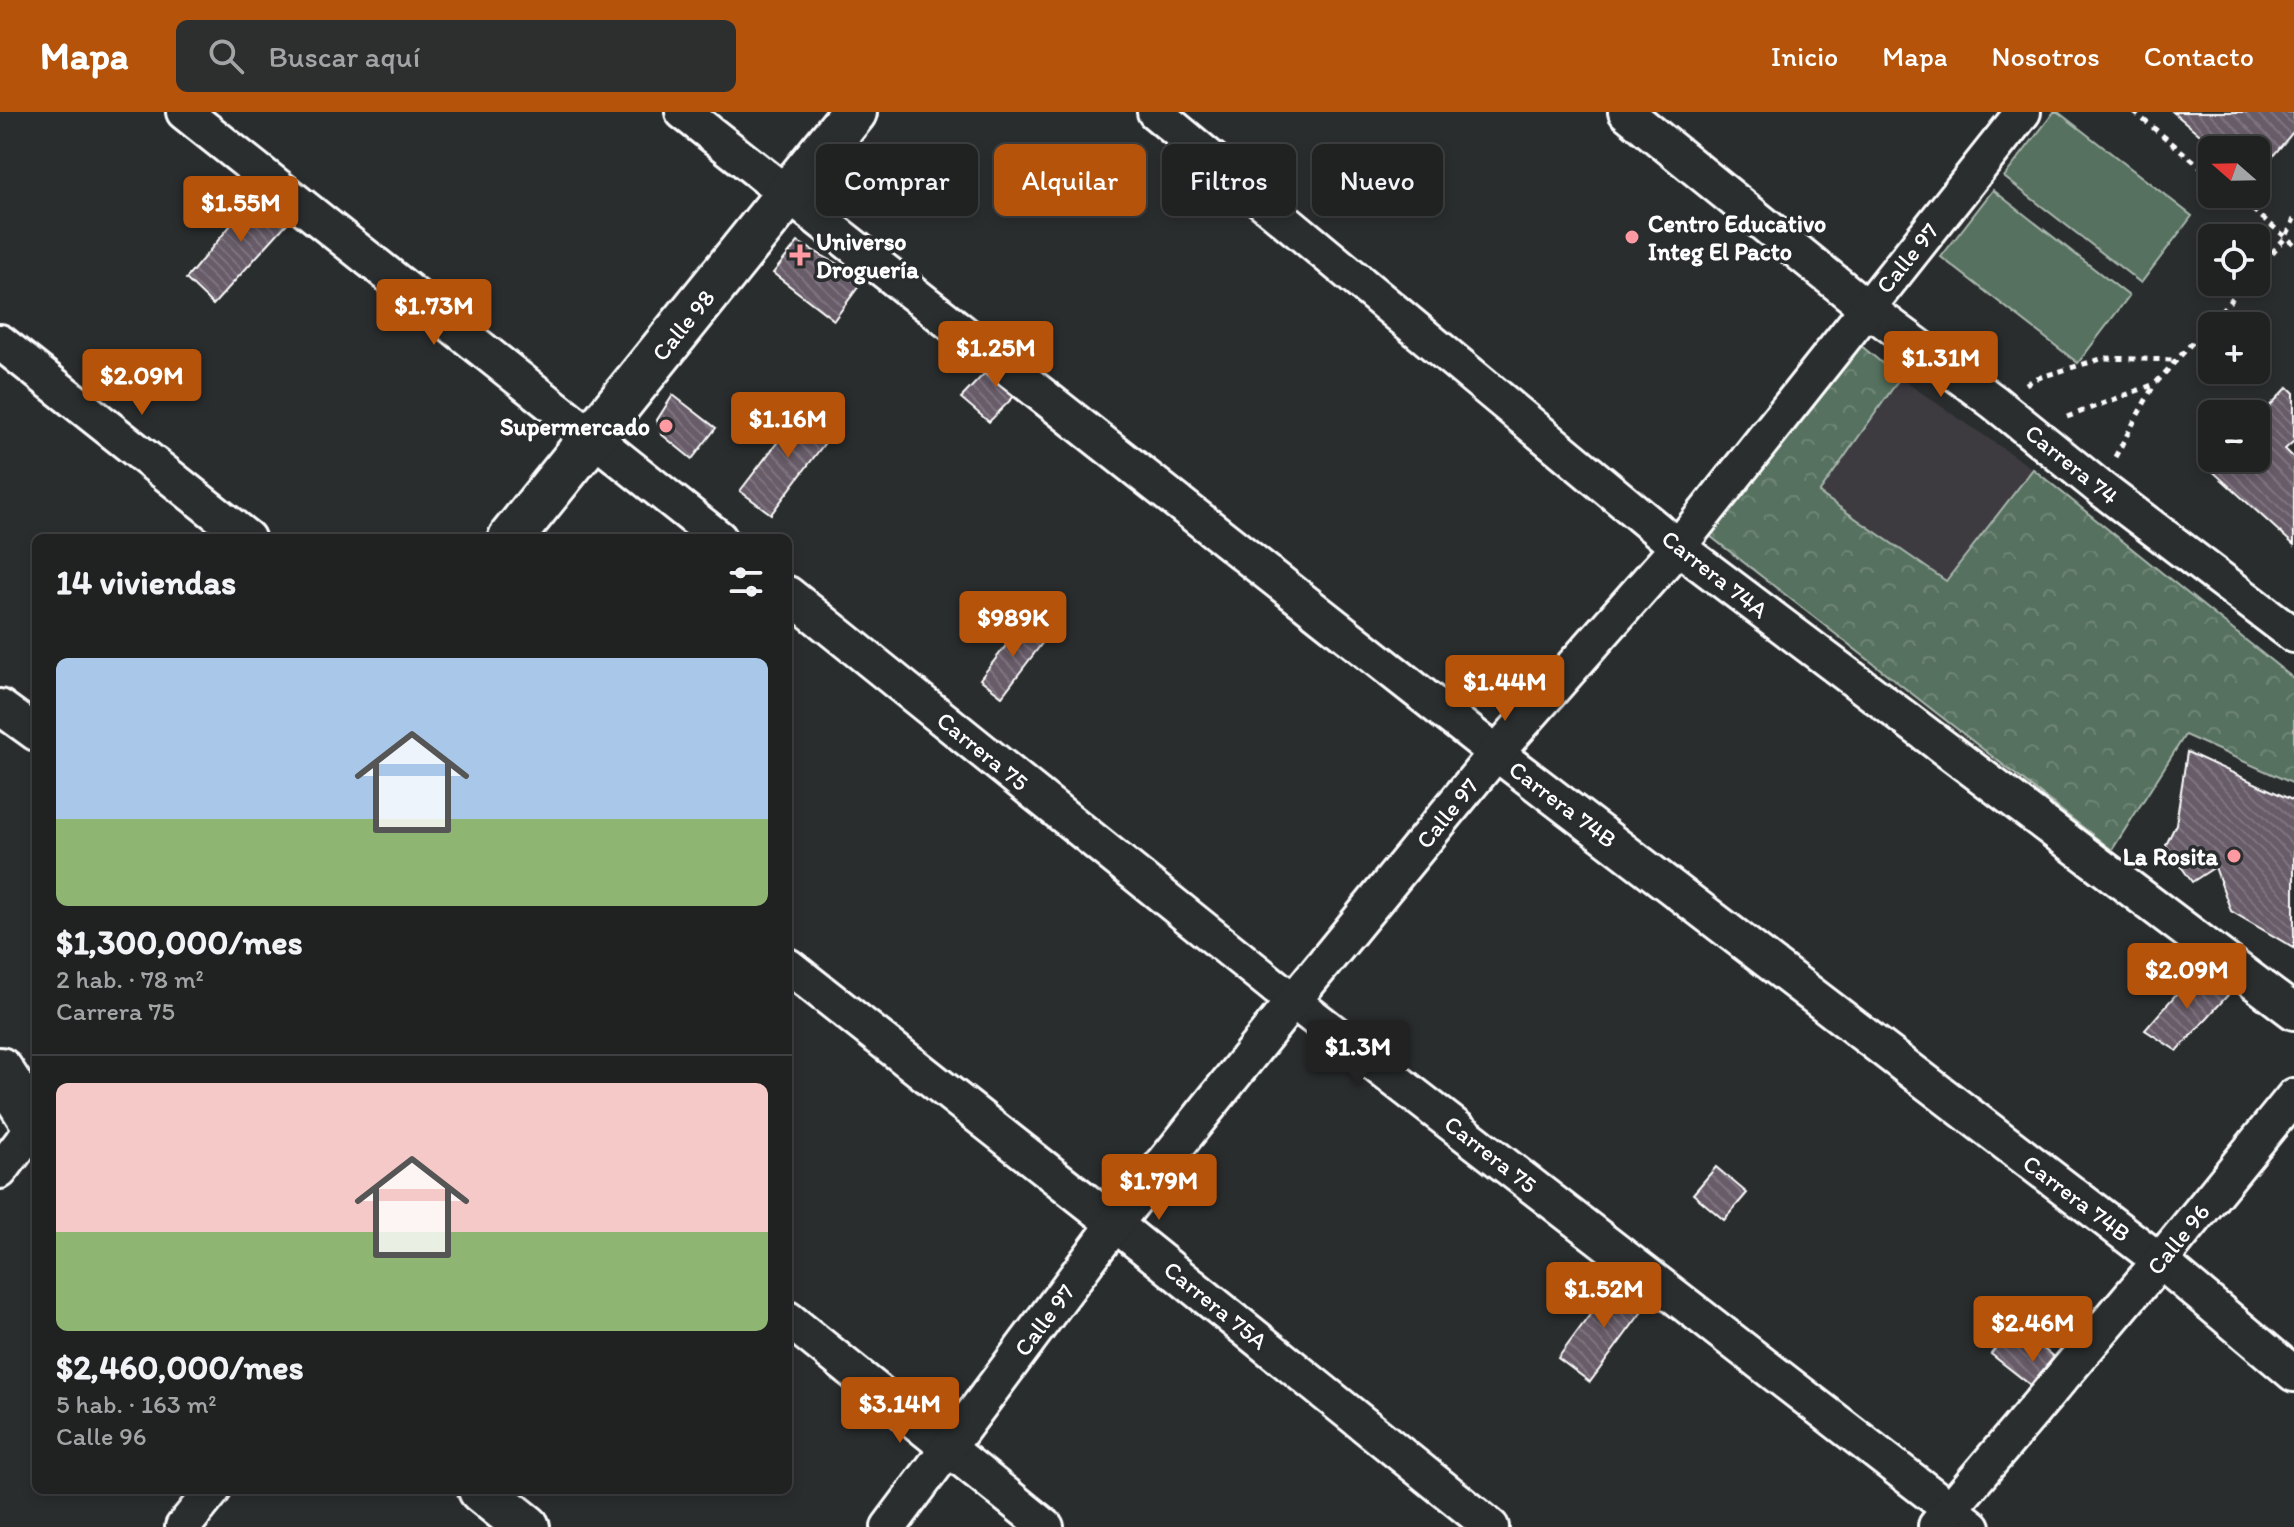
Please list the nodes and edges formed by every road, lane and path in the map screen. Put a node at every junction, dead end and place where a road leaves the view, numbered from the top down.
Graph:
1 (184, 112) edge
2 (683, 112) edge
3 (854, 112) edge
4 (1155, 112) edge
5 (1626, 112) edge
6 (2023, 112) edge
7 (2134, 112) edge
8 (2198, 165) edge
9 (788, 195) junction
10 (2251, 208) edge
11 (2294, 219) edge
12 (2286, 237) junction
13 (2294, 244) edge
14 (2270, 255) edge
15 (2234, 296) edge
16 (1867, 308) junction
17 (0, 342) edge
18 (2176, 360) junction
19 (2155, 384) junction
20 (1994, 402) junction
21 (2031, 431) junction
22 (593, 437) junction
23 (2099, 487) junction
24 (242, 534) edge
25 (514, 534) edge
26 (714, 534) edge
27 (1678, 547) junction
28 (792, 597) edge
29 (2294, 635) edge
30 (0, 707) edge
31 (32, 730) edge
32 (1496, 753) junction
33 (792, 969) edge
34 (1293, 1001) junction
35 (2294, 1012) edge
36 (0, 1070) edge
37 (2294, 1096) edge
38 (32, 1118) edge
39 (32, 1129) edge
40 (0, 1171) edge
41 (1115, 1224) junction
42 (2160, 1261) junction
43 (792, 1322) edge
44 (2294, 1374) edge
45 (949, 1447) junction
46 (210, 1494) edge
47 (486, 1494) edge
48 (1953, 1521) edge
49 (522, 1525) edge
50 (183, 1527) edge
51 (889, 1527) edge
52 (1046, 1527) edge
53 (1491, 1527) edge

1 - 22 street
2 - 9 street, Carrera 74B
3 - 9 street, Calle 98
4 - 27 street, Carrera 74A
5 - 16 street, Carrera 74
6 - 16 street, Calle 97
7 - 8 path
9 - 22 street, Calle 98
9 - 32 street, Carrera 74B
10 - 12 path
11 - 12 path
12 - 13 path
12 - 14 path
15 - 18 path
16 - 20 street, Carrera 74
16 - 27 street, Calle 97
17 - 24 street
18 - 19 path
18 - 20 path
19 - 21 path
19 - 23 path
20 - 21 street, Carrera 74
21 - 23 street, Carrera 74
22 - 25 street, Calle 98
22 - 26 street
23 - 29 street, Carrera 74
27 - 32 street, Calle 97
27 - 35 street, Carrera 74A
28 - 34 street, Carrera 75
30 - 31 street
32 - 34 street, Calle 97
32 - 42 street, Carrera 74B
33 - 41 street, Carrera 75A
34 - 41 street, Calle 97
34 - 48 street, Carrera 75
36 - 38 street
37 - 42 street, Calle 96
39 - 40 street
41 - 45 street, Calle 97
41 - 53 street, Carrera 75A
42 - 44 street, Carrera 74B
42 - 48 street, Calle 96
43 - 45 street
45 - 51 street, Calle 97
45 - 52 street
46 - 50 street
47 - 49 street

